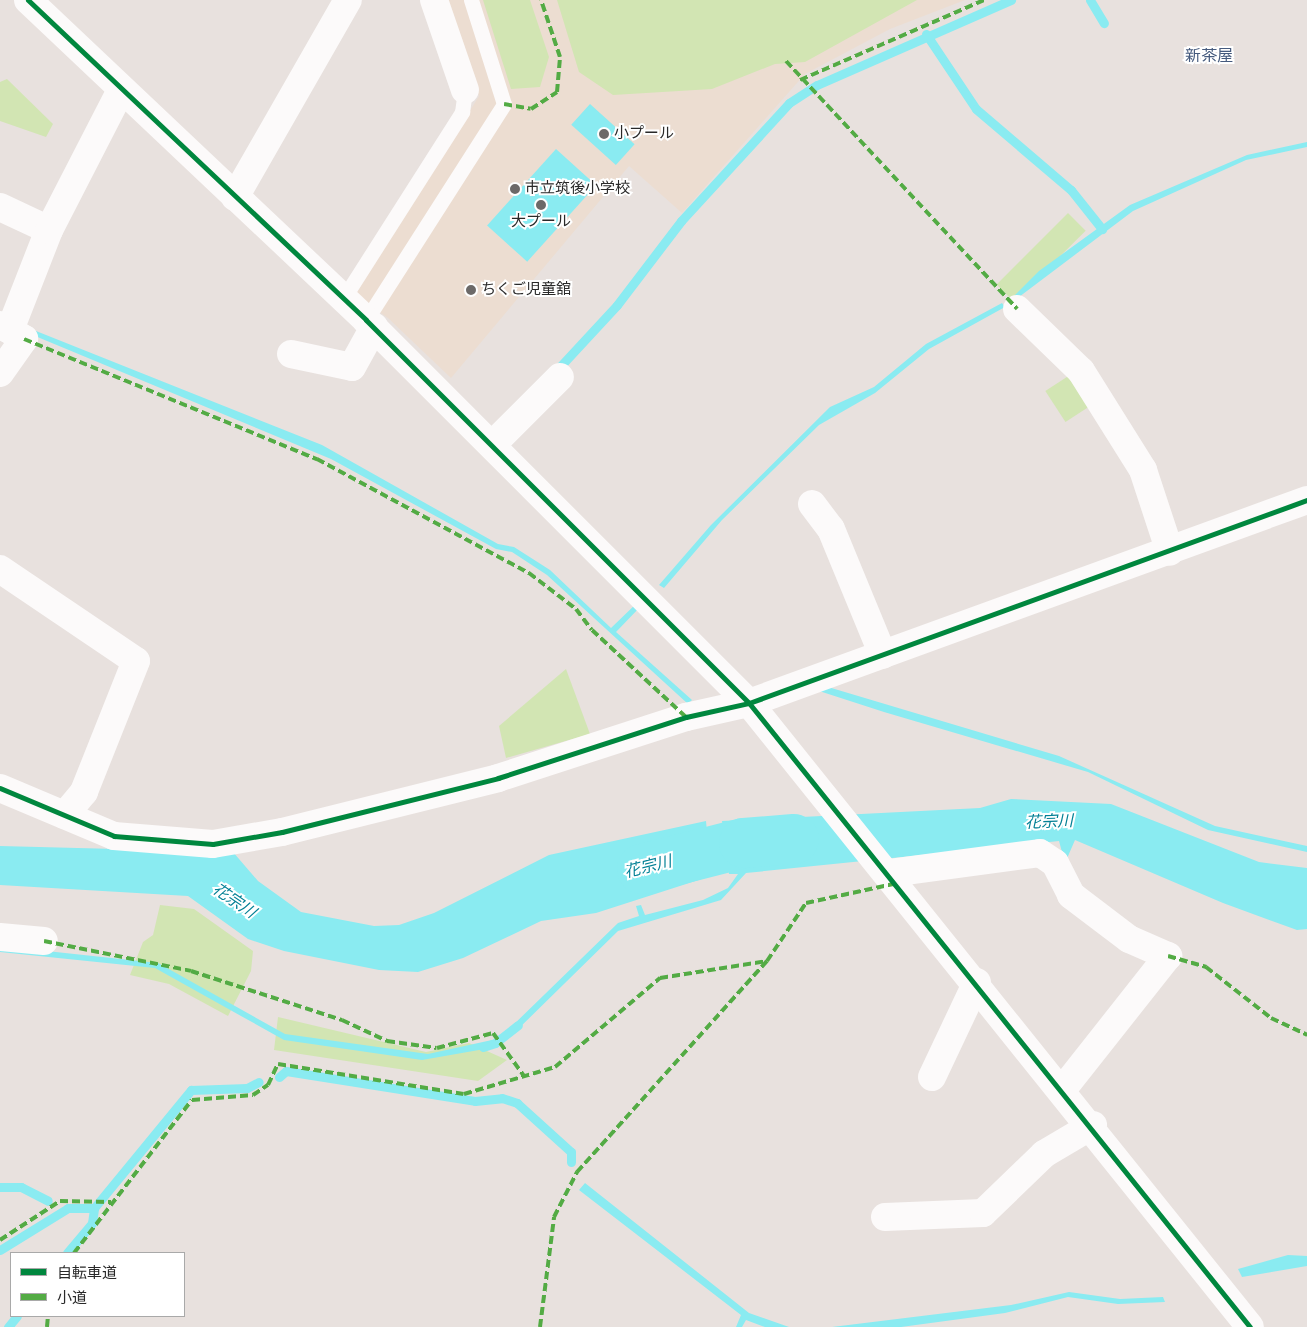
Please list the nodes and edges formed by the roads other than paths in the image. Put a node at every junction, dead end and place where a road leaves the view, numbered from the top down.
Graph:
1 (28, 0) edge
2 (348, 0) edge
3 (434, 0) edge
4 (471, 0) edge
5 (122, 90) junction
6 (465, 90) joint
7 (235, 197) junction
8 (0, 207) edge
9 (49, 230) junction
10 (343, 299) junction
11 (1017, 309) dead end
12 (370, 324) junction
13 (5, 328) edge
14 (291, 354) dead end
15 (0, 373) edge
16 (560, 377) dead end
17 (492, 445) junction
18 (1307, 500) edge
19 (812, 504) dead end
20 (1170, 552) junction
21 (0, 569) edge
22 (883, 655) junction
23 (750, 703) junction
24 (0, 788) edge
25 (65, 815) junction
26 (887, 870) junction
27 (0, 938) edge
28 (44, 941) dead end
29 (977, 982) junction
30 (932, 1077) dead end
31 (1063, 1089) junction
32 (1092, 1125) junction
33 (885, 1217) dead end
34 (1250, 1327) edge

1 - 5 street
2 - 7 street
3 - 6 street
4 - 12 lane
5 - 7 street
5 - 9 street
6 - 10 lane
7 - 10 street
8 - 9 street
9 - 13 street
10 - 12 street
11 - 20 street
12 - 14 street
12 - 17 street
13 - 15 street
16 - 17 street
17 - 23 street
18 - 20 street
19 - 22 street
20 - 22 street
21 - 25 street
22 - 23 street
23 - 25 street
23 - 26 street
24 - 25 street
26 - 29 street
26 - 31 street
27 - 28 street
29 - 30 street
29 - 31 street
31 - 32 street
32 - 33 street
32 - 34 street

